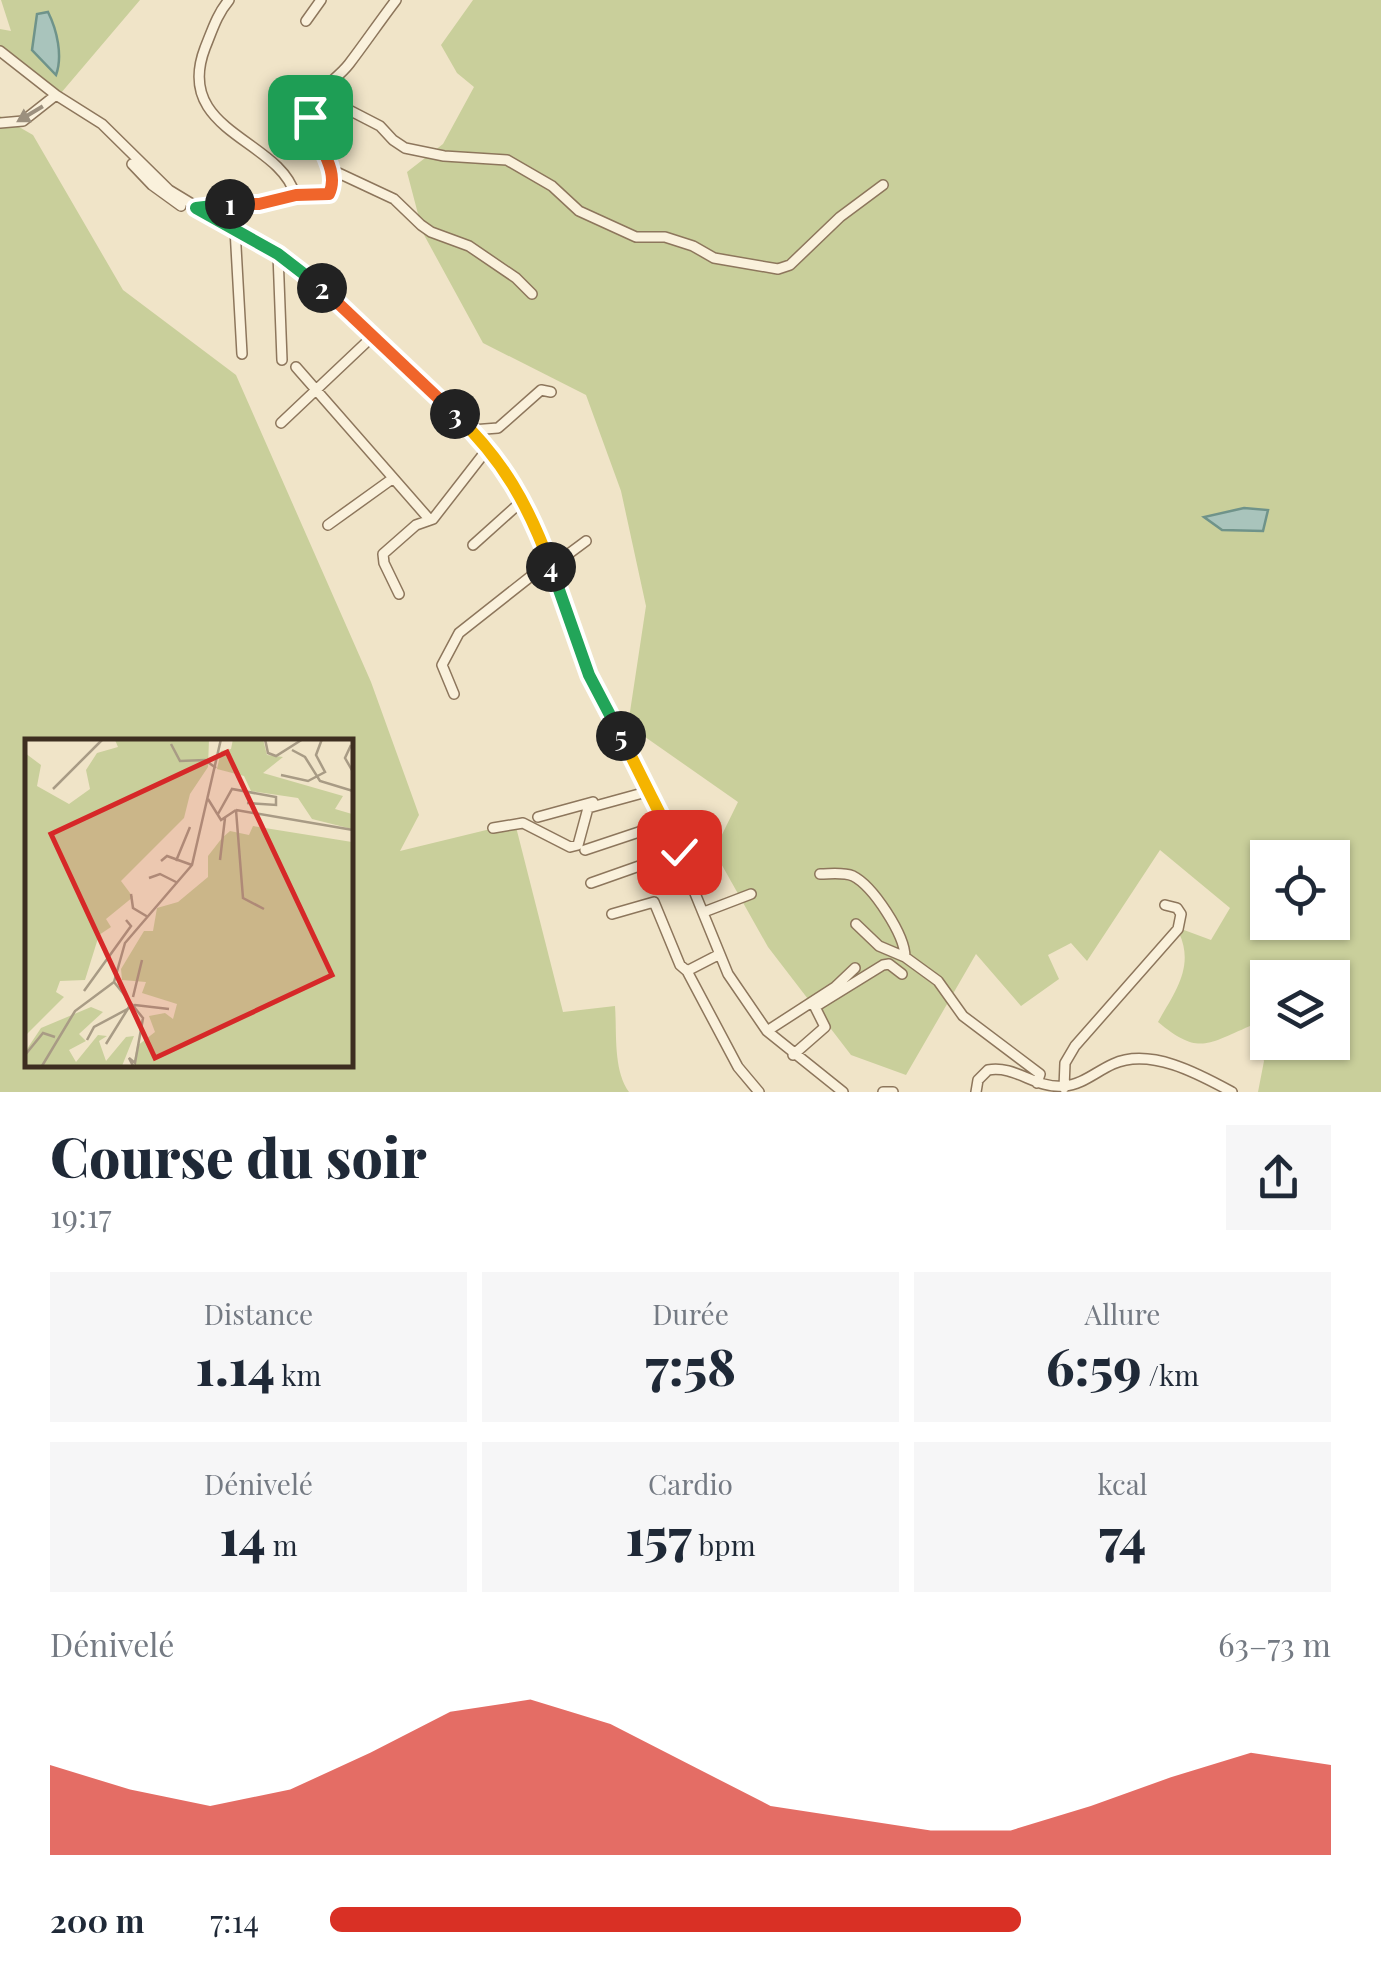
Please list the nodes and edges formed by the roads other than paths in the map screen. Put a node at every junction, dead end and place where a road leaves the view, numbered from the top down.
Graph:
1 (229, 0) edge
2 (322, 0) edge
3 (396, 0) edge
4 (306, 22) dead end
5 (0, 54) edge
6 (56, 94) junction
7 (318, 94) junction
8 (0, 123) edge
9 (332, 170) junction
10 (883, 185) dead end
11 (296, 195) junction
12 (194, 210) junction
13 (234, 231) junction
14 (278, 254) junction
15 (532, 294) dead end
16 (373, 336) junction
17 (242, 354) dead end
18 (282, 360) dead end
19 (296, 367) dead end
20 (317, 390) junction
21 (551, 392) dead end
22 (281, 423) dead end
23 (472, 430) junction
24 (488, 447) junction
25 (392, 478) junction
26 (522, 501) junction
27 (430, 520) junction
28 (328, 526) dead end
29 (586, 541) dead end
30 (473, 545) dead end
31 (550, 564) junction
32 (399, 594) dead end
33 (454, 694) dead end
34 (648, 789) junction
35 (538, 817) dead end
36 (666, 824) junction
37 (493, 828) dead end
38 (585, 850) dead end
39 (679, 852) junction
40 (820, 874) dead end
41 (591, 884) dead end
42 (751, 894) dead end
43 (1166, 905) dead end
44 (704, 912) junction
45 (612, 914) dead end
46 (856, 924) dead end
47 (718, 955) junction
48 (905, 957) junction
49 (854, 968) dead end
50 (687, 971) junction
51 (902, 974) dead end
52 (767, 1032) junction
53 (793, 1055) junction
54 (1037, 1083) junction
55 (1064, 1089) edge
56 (758, 1092) edge
57 (842, 1092) edge
58 (884, 1092) edge
59 (893, 1092) edge
60 (976, 1092) edge
61 (1232, 1092) edge

1 - 11 street
2 - 4 street
3 - 7 street
5 - 6 street
6 -> 8 street
6 - 12 street
7 - 9 street
7 - 10 street
9 - 11 street
9 - 15 street
11 - 12 street
12 - 13 street
13 - 14 street
13 - 17 street
14 - 16 street
14 - 18 street
16 - 20 street
16 - 23 street
19 - 20 street
20 - 22 street
20 - 25 street
21 - 23 street
23 - 24 street
24 - 26 street
24 - 27 street
25 - 27 street
25 - 28 street
26 - 30 street
26 - 31 street
27 - 32 street
29 - 31 street
31 - 33 street
31 - 34 street
34 - 35 street
34 - 36 street
34 - 37 street
36 - 38 street
36 - 39 street
39 - 41 street
39 - 44 street
40 - 48 street
42 - 44 street
43 - 55 street
44 - 47 street
45 - 50 street
46 - 48 street
47 - 50 street
47 - 52 street
48 - 54 street
49 - 52 street
50 - 56 street
51 - 53 street
52 - 53 street
53 - 57 street
54 - 55 street
54 - 60 street
55 - 61 street
58 - 59 street

